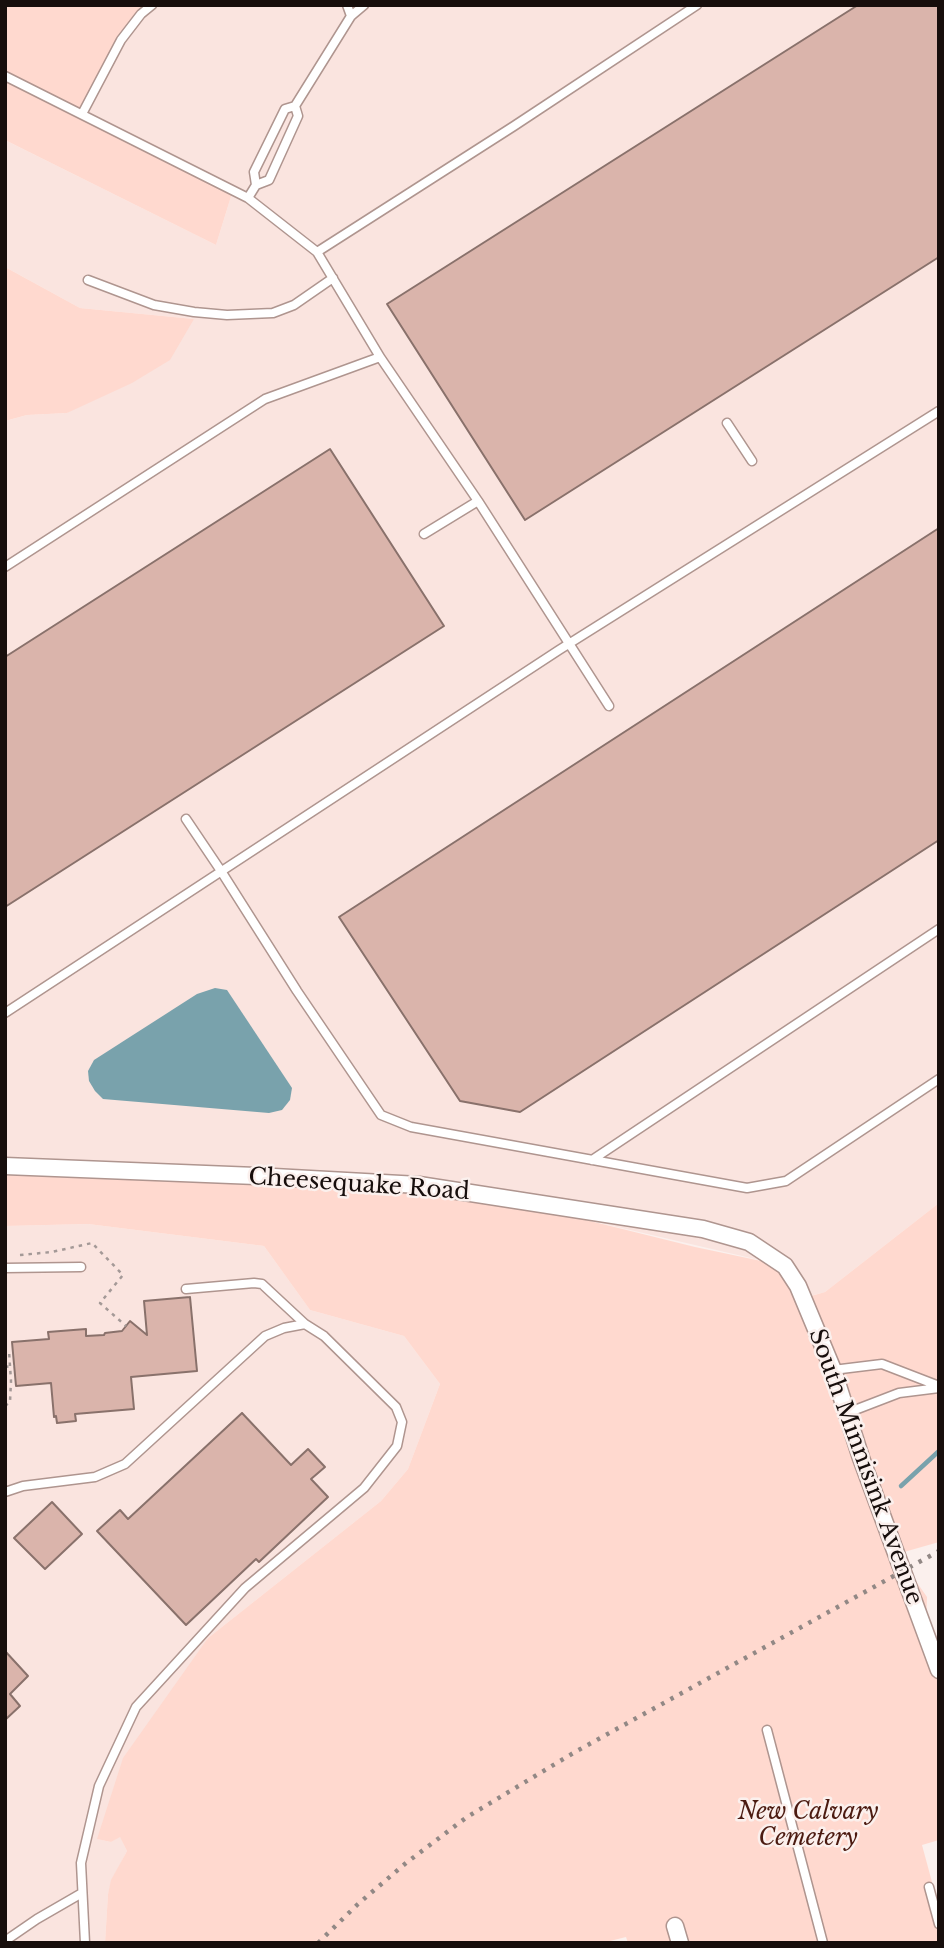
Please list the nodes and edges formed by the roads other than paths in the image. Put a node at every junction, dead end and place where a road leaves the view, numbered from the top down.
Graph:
1 (152, 5) edge
2 (347, 5) edge
3 (364, 5) edge
4 (697, 5) edge
5 (351, 16) junction
6 (5, 76) edge
7 (295, 106) junction
8 (82, 114) junction
9 (257, 185) junction
10 (247, 198) junction
11 (317, 252) junction
12 (333, 278) junction
13 (88, 280) dead end
14 (380, 357) junction
15 (939, 411) edge
16 (727, 423) dead end
17 (752, 461) dead end
18 (478, 501) junction
19 (424, 534) dead end
20 (5, 567) edge
21 (569, 644) junction
22 (609, 706) dead end
23 (186, 819) dead end
24 (221, 871) junction
25 (939, 929) edge
26 (5, 1013) edge
27 (939, 1079) edge
28 (592, 1160) junction
29 (5, 1166) edge
30 (785, 1266) joint
31 (81, 1267) dead end
32 (5, 1268) edge
33 (186, 1289) dead end
34 (305, 1324) junction
35 (833, 1370) junction
36 (939, 1387) edge
37 (847, 1413) junction
38 (5, 1492) edge
39 (938, 1666) edge
40 (767, 1730) dead end
41 (929, 1887) dead end
42 (82, 1893) junction
43 (939, 1924) edge
44 (675, 1926) dead end
45 (5, 1941) edge
46 (85, 1943) edge
47 (680, 1943) edge
48 (823, 1943) edge

1 - 8 lane
2 - 5 lane
3 - 5 lane
4 - 11 lane
5 - 7 lane
6 - 8 lane
7 - 9 lane
7 - 9 lane
8 - 10 lane
9 - 10 lane
10 - 11 lane
11 - 12 lane
12 - 13 lane
12 - 14 lane
14 - 18 lane
14 - 20 lane
15 - 21 lane
16 - 17 lane
18 - 19 lane
18 - 21 lane
21 - 22 lane
21 - 24 lane
23 - 24 lane
24 - 26 lane
24 - 28 lane
25 - 28 lane
27 - 28 lane
29 - 30 street, Cheesequake Road
30 - 35 street, South Minnisink Avenue
31 - 32 lane
33 - 34 lane
34 - 38 lane
34 - 42 lane
35 - 36 lane
35 - 37 street, South Minnisink Avenue
36 - 37 lane
37 - 39 street, South Minnisink Avenue
40 - 48 lane
41 - 43 lane
42 - 45 lane
42 - 46 lane
44 - 47 street

